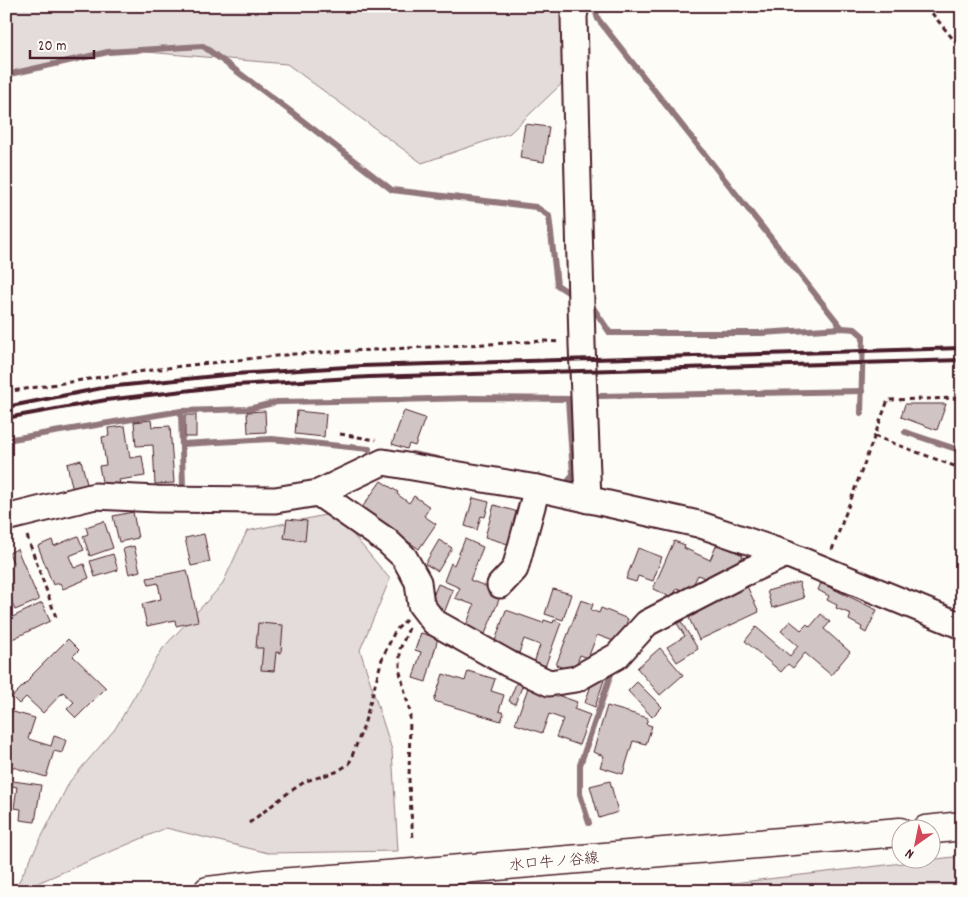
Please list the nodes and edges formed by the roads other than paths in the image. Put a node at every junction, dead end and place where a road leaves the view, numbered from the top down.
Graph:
1 (576, 6) edge
2 (537, 488) junction
3 (318, 493) junction
4 (588, 500) junction
5 (13, 516) edge
6 (786, 554) junction
7 (500, 585) dead end
8 (962, 626) edge
9 (962, 826) edge
10 (940, 828) edge
11 (890, 833) edge
12 (208, 891) edge

1 - 4 street
2 - 3 street
2 - 4 street
2 - 7 street
3 - 5 street
3 - 6 street
4 - 6 street
6 - 8 street
9 - 10 main road
11 - 12 main road, 水口牛ノ谷線

